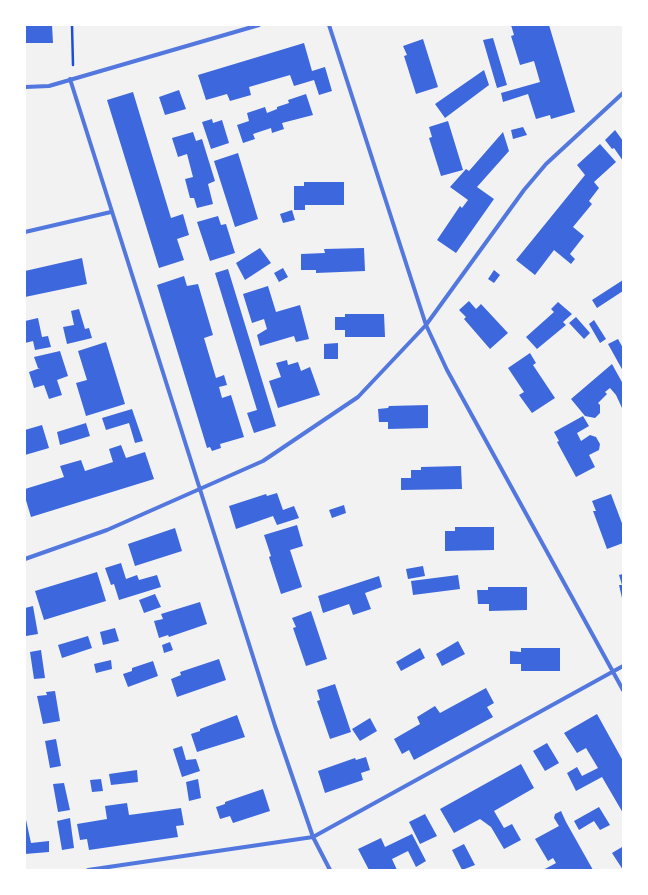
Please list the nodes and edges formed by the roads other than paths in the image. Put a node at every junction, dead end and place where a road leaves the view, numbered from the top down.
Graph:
1 (259, 25) edge
2 (329, 25) edge
3 (70, 79) junction
4 (25, 87) edge
5 (623, 92) edge
6 (111, 212) junction
7 (25, 232) edge
8 (426, 325) junction
9 (199, 490) junction
10 (25, 558) edge
11 (623, 666) edge
12 (613, 672) junction
13 (623, 690) edge
14 (313, 838) junction
15 (88, 870) edge
16 (330, 870) edge

1 - 3 street
2 - 8 street
3 - 4 street
3 - 6 street
5 - 8 street
6 - 7 street
6 - 9 street
8 - 9 street
8 - 12 street
9 - 10 street
9 - 14 street
11 - 12 street
12 - 13 street
12 - 14 street
14 - 15 street
14 - 16 street

